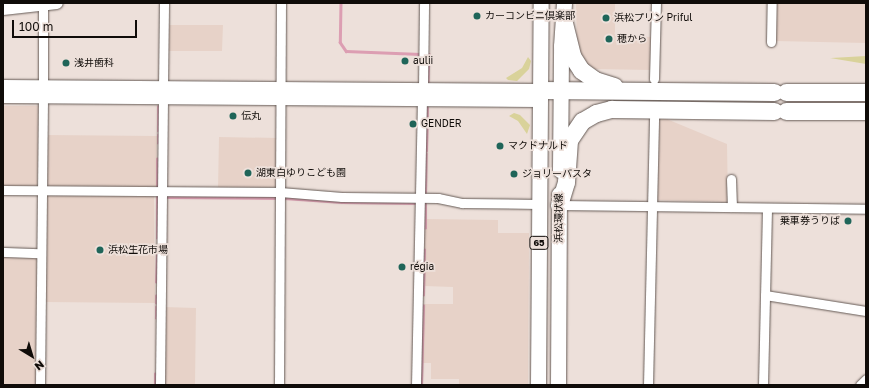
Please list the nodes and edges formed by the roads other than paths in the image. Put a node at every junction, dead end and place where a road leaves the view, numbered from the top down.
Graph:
1 (57, 3) edge
2 (164, 3) edge
3 (281, 3) edge
4 (424, 3) edge
5 (541, 3) edge
6 (564, 3) edge
7 (656, 3) edge
8 (772, 3) edge
9 (43, 4) junction
10 (3, 9) edge
11 (564, 23) junction
12 (771, 42) dead end
13 (654, 79) dead end
14 (3, 86) edge
15 (636, 91) junction
16 (43, 92) junction
17 (866, 92) edge
18 (163, 93) junction
19 (280, 94) junction
20 (422, 95) junction
21 (540, 96) junction
22 (560, 96) junction
23 (3, 97) edge
24 (721, 110) junction
25 (866, 111) edge
26 (654, 116) dead end
27 (731, 179) dead end
28 (3, 190) edge
29 (42, 190) junction
30 (162, 191) junction
31 (280, 192) junction
32 (420, 198) junction
33 (539, 204) junction
34 (559, 205) junction
35 (652, 206) junction
36 (732, 207) junction
37 (767, 208) junction
38 (866, 209) edge
39 (3, 252) edge
40 (41, 253) junction
41 (765, 295) junction
42 (866, 311) edge
43 (866, 379) edge
44 (40, 385) edge
45 (160, 385) edge
46 (279, 385) edge
47 (416, 385) edge
48 (538, 385) edge
49 (558, 385) edge
50 (648, 385) edge
51 (763, 385) edge
52 (860, 385) edge

1 - 9 street
2 - 18 street
3 - 19 street
4 - 20 street
5 - 21 main road, 浜松環状線 / 65
6 - 11 main road, 浜松環状線 / 65
7 - 13 street
8 - 12 street
9 - 10 street
9 - 16 street
11 - 15 highway
11 - 22 main road, 浜松環状線 / 65
14 - 16 street
15 - 17 highway
15 - 22 highway
16 - 18 street
16 - 23 street
16 - 29 street
18 - 19 street
18 - 30 street
19 - 20 street
19 - 31 street
20 - 21 street
20 - 32 street
21 - 22 highway
21 - 33 main road, 浜松環状線 / 65
22 - 24 highway
22 - 34 main road, 浜松環状線 / 65
24 - 25 highway
24 - 34 highway
26 - 35 street
27 - 36 street
28 - 29 street
29 - 30 street
29 - 40 street
30 - 31 street
30 - 45 street
31 - 32 street
31 - 46 street
32 - 33 street
32 - 47 street
33 - 48 main road, 浜松環状線 / 65
34 - 35 street
34 - 49 main road, 浜松環状線 / 65
35 - 36 street
35 - 50 street
36 - 37 street
37 - 38 street
37 - 41 street
39 - 40 street
40 - 44 street
41 - 42 street
41 - 51 street
43 - 52 street

